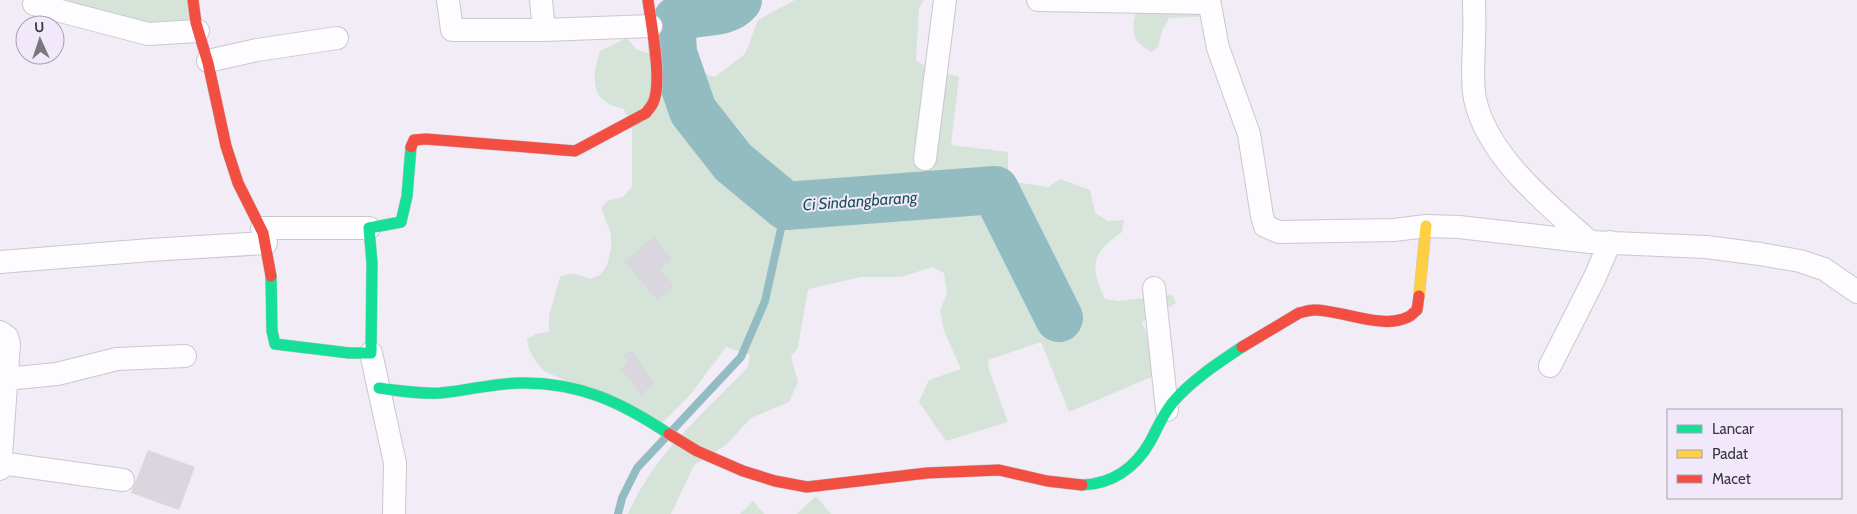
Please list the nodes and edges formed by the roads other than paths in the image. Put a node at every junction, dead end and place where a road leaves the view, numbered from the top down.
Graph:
1 (193, 0) edge
2 (448, 0) edge
3 (541, 0) edge
4 (648, 0) edge
5 (945, 0) edge
6 (1038, 0) edge
7 (1474, 0) edge
8 (1209, 2) edge
9 (34, 4) dead end
10 (651, 26) junction
11 (544, 30) junction
12 (198, 31) junction
13 (336, 38) dead end
14 (208, 61) junction
15 (925, 159) dead end
16 (1426, 226) junction
17 (369, 228) junction
18 (264, 235) junction
19 (1600, 242) junction
20 (0, 262) edge
21 (1154, 288) dead end
22 (1857, 292) edge
23 (0, 332) edge
24 (371, 353) junction
25 (185, 356) dead end
26 (1550, 366) dead end
27 (6, 378) junction
28 (379, 388) junction
29 (1167, 410) junction
30 (0, 463) edge
31 (0, 469) edge
32 (123, 480) dead end
33 (394, 514) edge

1 - 12 street
2 - 11 street
3 - 11 street
4 - 10 street
5 - 15 street
6 - 8 street
7 - 19 street
8 - 16 street
9 - 12 street
10 - 11 street
10 - 17 street
12 - 14 street
13 - 14 street
14 - 18 street
16 - 19 street
16 - 29 street
17 - 18 street
17 - 24 street
18 - 20 street
18 - 24 street
19 - 22 street
19 - 26 street
21 - 29 street
23 - 27 street
24 - 28 street
25 - 27 street
27 - 30 street
28 - 29 street
28 - 33 street
30 - 31 street
30 - 32 street

